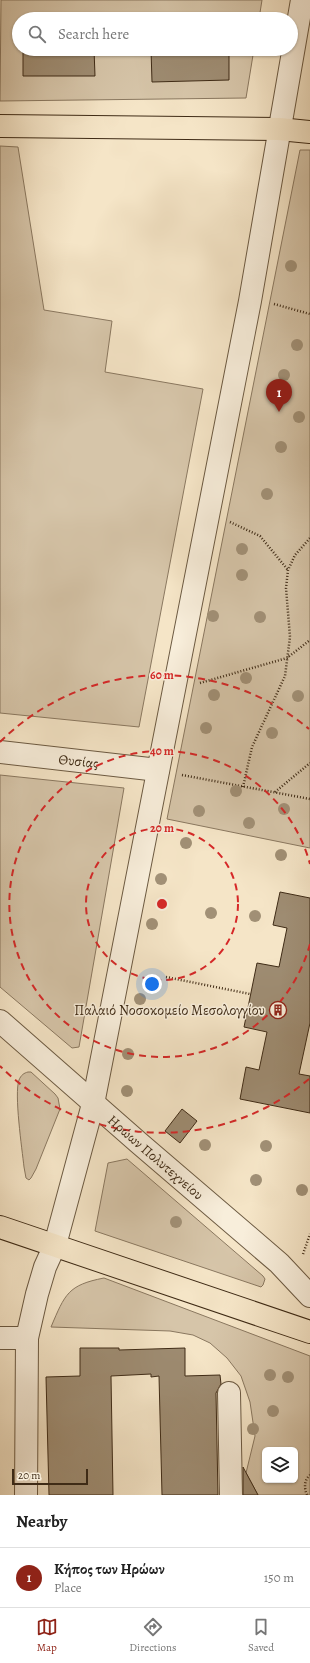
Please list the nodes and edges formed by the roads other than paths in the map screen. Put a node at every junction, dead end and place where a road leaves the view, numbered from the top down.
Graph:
1 (302, 0) edge
2 (298, 22) edge
3 (292, 56) edge
4 (0, 126) edge
5 (278, 129) junction
6 (310, 132) edge
7 (0, 752) edge
8 (158, 770) junction
9 (0, 1021) edge
10 (93, 1104) junction
11 (0, 1227) edge
12 (55, 1245) junction
13 (310, 1296) edge
14 (310, 1332) edge
15 (0, 1338) edge
16 (28, 1338) junction
17 (229, 1393) dead end
18 (26, 1495) edge
19 (231, 1495) edge

1 - 2 street
3 - 5 street
4 - 5 main road
5 - 6 main road
5 - 8 street
7 - 8 street, Θυσίας
8 - 10 street
9 - 10 street, Ηρώων Πολυτεχνείου
10 - 12 street
10 - 13 street, Ηρώων Πολυτεχνείου
11 - 12 main road
12 - 14 main road
12 - 16 street
15 - 16 street
16 - 18 street
17 - 19 street

